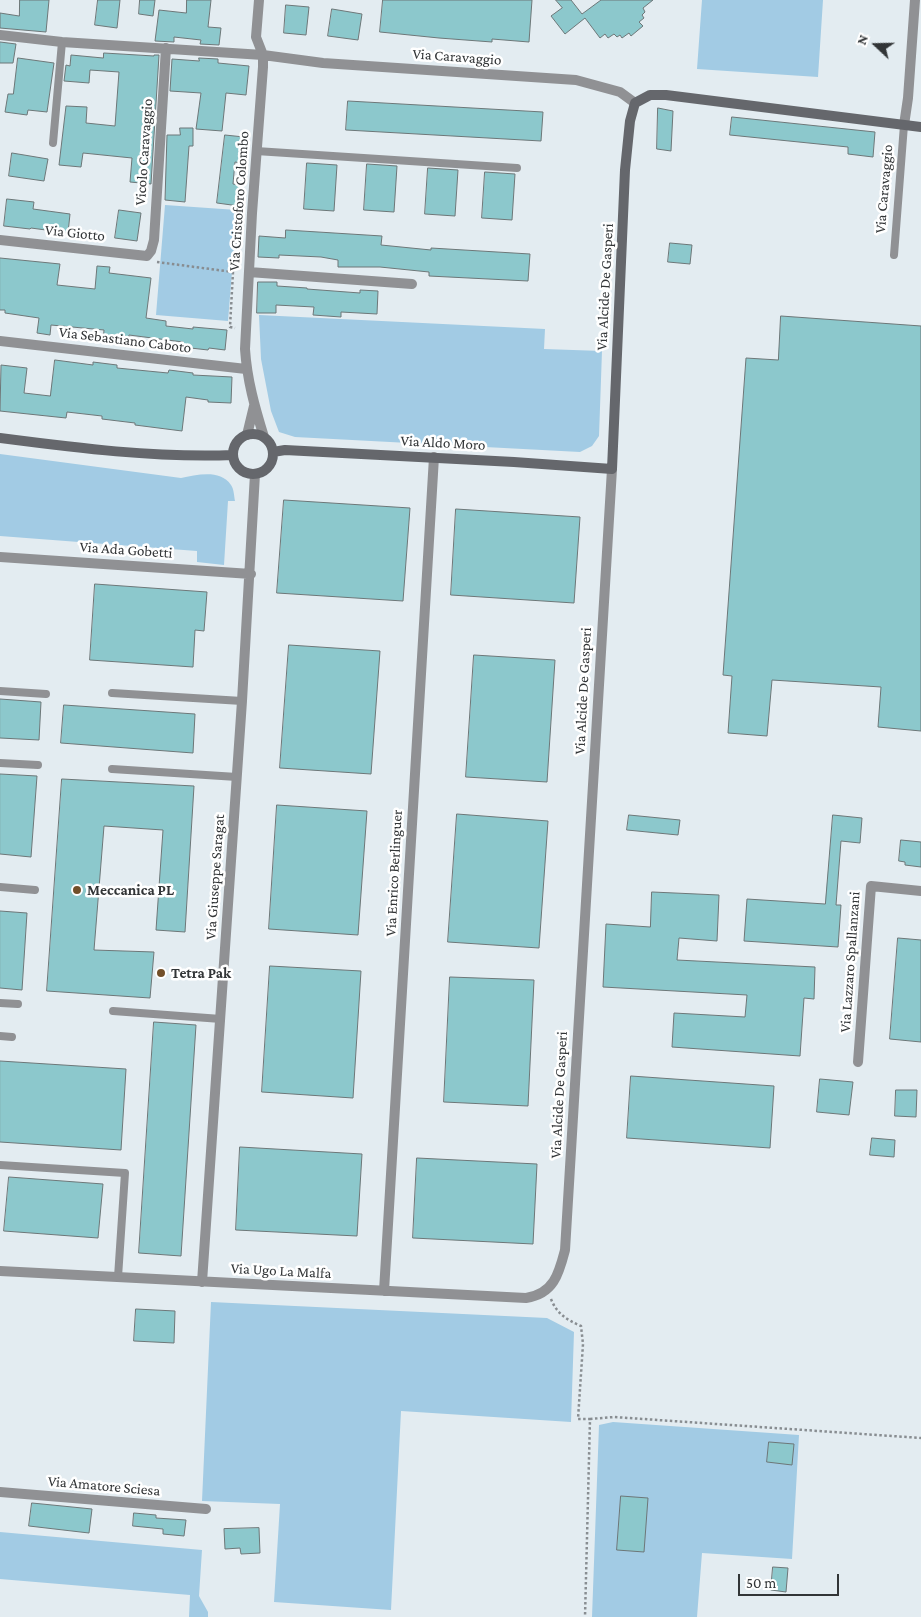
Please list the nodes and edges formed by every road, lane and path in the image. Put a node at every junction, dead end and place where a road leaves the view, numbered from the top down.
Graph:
1 (259, 0) edge
2 (917, 6) edge
3 (0, 35) edge
4 (62, 42) junction
5 (166, 48) junction
6 (263, 55) junction
7 (635, 103) junction
8 (904, 125) junction
9 (921, 127) edge
10 (53, 143) dead end
11 (256, 151) junction
12 (517, 168) dead end
13 (252, 213) junction
14 (0, 240) edge
15 (894, 255) dead end
16 (147, 256) junction
17 (233, 272) junction
18 (249, 272) junction
19 (412, 284) dead end
20 (245, 329) junction
21 (0, 341) edge
22 (246, 369) junction
23 (254, 405) junction
24 (247, 435) junction
25 (264, 437) junction
26 (0, 438) edge
27 (273, 452) junction
28 (233, 455) junction
29 (434, 457) junction
30 (612, 469) junction
31 (255, 474) junction
32 (0, 557) edge
33 (250, 574) junction
34 (0, 692) edge
35 (112, 693) dead end
36 (46, 694) dead end
37 (242, 701) junction
38 (0, 763) edge
39 (38, 766) dead end
40 (112, 769) dead end
41 (237, 777) junction
42 (0, 887) edge
43 (35, 890) dead end
44 (921, 892) edge
45 (0, 1003) edge
46 (18, 1004) dead end
47 (113, 1011) dead end
48 (221, 1019) junction
49 (0, 1036) edge
50 (12, 1037) dead end
51 (858, 1062) dead end
52 (0, 1165) edge
53 (0, 1271) edge
54 (118, 1277) junction
55 (555, 1281) joint
56 (202, 1282) junction
57 (547, 1289) junction
58 (384, 1291) junction
59 (590, 1419) junction
60 (921, 1438) edge
61 (0, 1492) edge
62 (206, 1509) dead end
63 (585, 1617) edge

1 - 6 street, Via Cristoforo Colombo
2 - 8 street
3 - 4 street, Via Caravaggio
4 - 5 street, Via Caravaggio
4 - 10 lane
5 - 6 street, Via Caravaggio
5 - 16 street, Vicolo Caravaggio
6 - 7 street, Via Caravaggio
6 - 11 street, Via Cristoforo Colombo
7 - 8 street, Via Caravaggio
7 - 30 street, Via Alcide De Gasperi
8 - 9 street, Via Caravaggio
8 - 15 lane, Via Caravaggio
11 - 12 lane
11 - 13 street, Via Cristoforo Colombo
13 - 17 path
13 - 18 street, Via Cristoforo Colombo
14 - 16 street, Via Giotto
16 - 17 path
17 - 20 path
18 - 19 street
18 - 20 street, Via Cristoforo Colombo
20 - 22 street, Via Cristoforo Colombo
21 - 22 street, Via Sebastiano Caboto
22 - 23 street, Via Cristoforo Colombo
23 - 24 street, Via Cristoforo Colombo
23 - 25 street, Via Cristoforo Colombo
24 - 25 street
24 - 28 street
25 - 27 street
26 - 28 street
27 - 29 street, Via Aldo Moro
27 - 31 street
28 - 31 street
29 - 30 street, Via Aldo Moro
29 - 58 street, Via Enrico Berlinguer
30 - 55 street, Via Alcide De Gasperi
31 - 33 street, Via Giuseppe Saragat
32 - 33 street, Via Ada Gobetti
33 - 37 street, Via Giuseppe Saragat
34 - 36 lane
35 - 37 lane
37 - 41 street, Via Giuseppe Saragat
38 - 39 lane
40 - 41 lane
41 - 48 street, Via Giuseppe Saragat
42 - 43 lane
44 - 51 street, Via Lazzaro Spallanzani
45 - 46 lane
47 - 48 lane
48 - 56 street, Via Giuseppe Saragat
49 - 50 lane
52 - 54 lane
53 - 54 street, Via Ugo La Malfa
54 - 56 street, Via Ugo La Malfa
55 - 57 street, Via Ugo La Malfa
56 - 58 street, Via Ugo La Malfa
57 - 58 street, Via Ugo La Malfa
57 - 59 path
59 - 60 path
59 - 63 path
61 - 62 street, Via Amatore Sciesa

